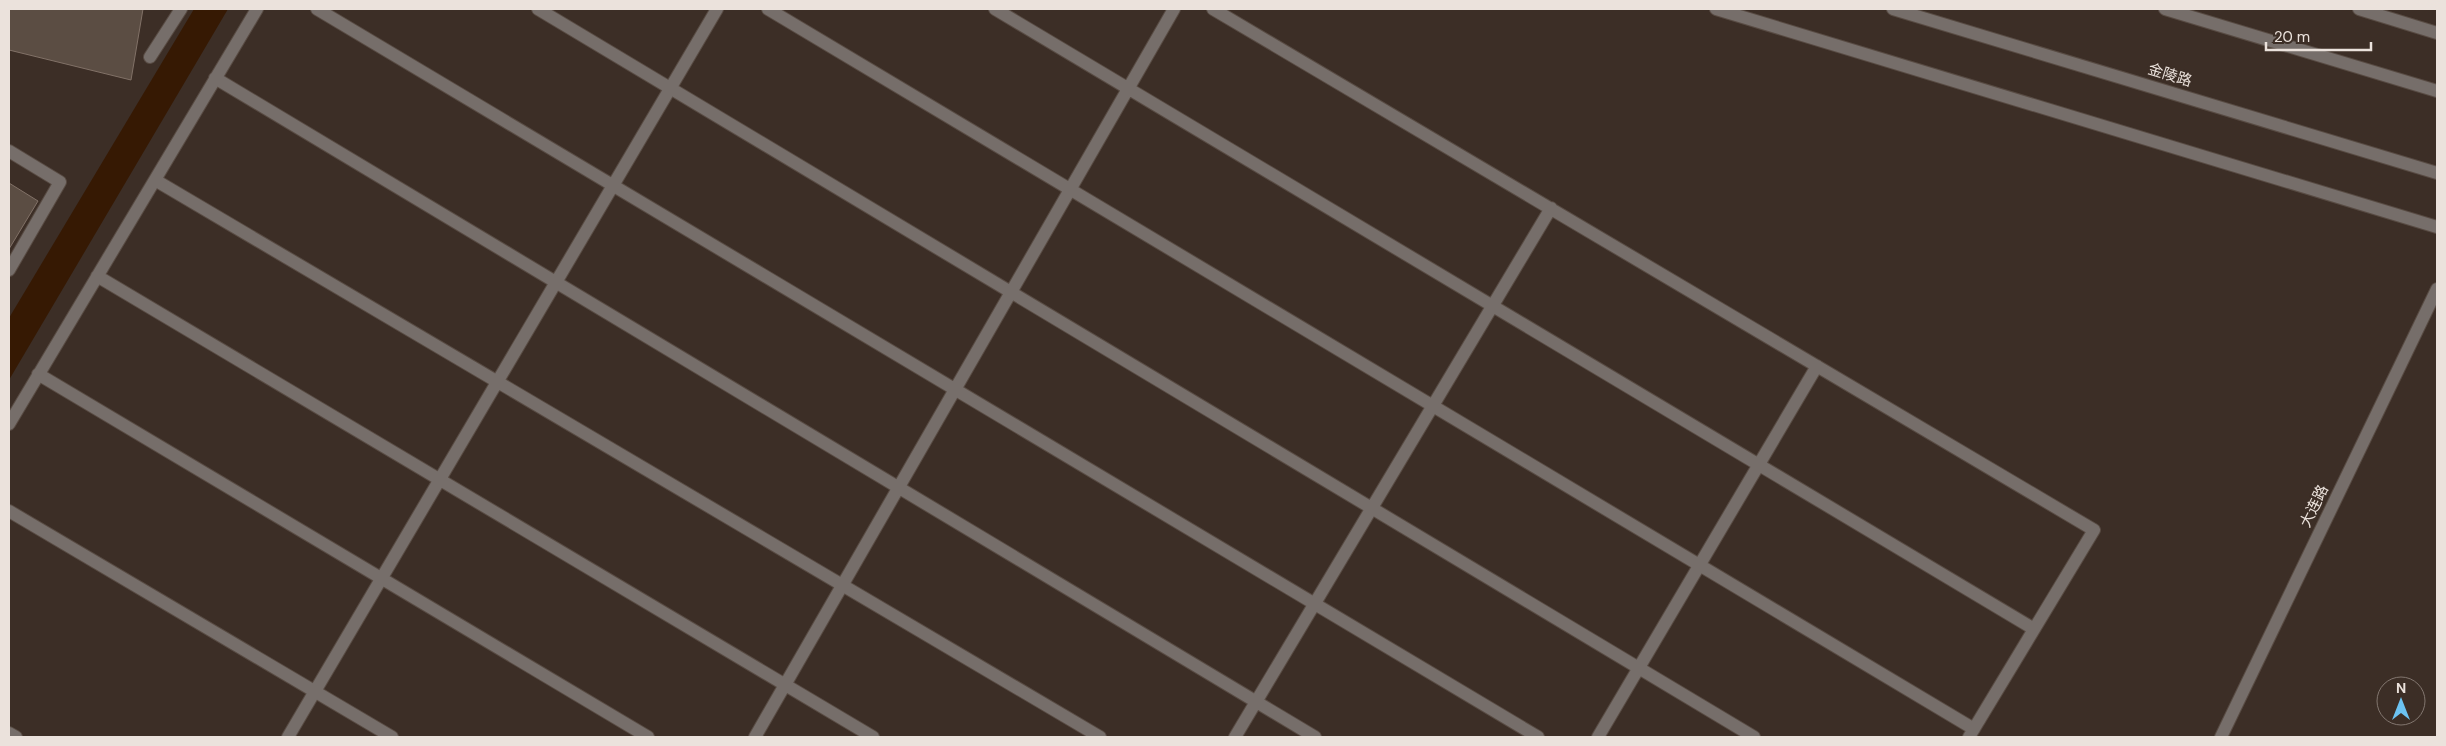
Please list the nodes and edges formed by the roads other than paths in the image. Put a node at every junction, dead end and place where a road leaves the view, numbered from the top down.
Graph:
1 (181, 9) edge
2 (257, 9) edge
3 (317, 9) edge
4 (538, 9) edge
5 (717, 9) edge
6 (768, 9) edge
7 (995, 9) edge
8 (1174, 9) edge
9 (1213, 9) edge
10 (1716, 9) edge
11 (1892, 9) edge
12 (2165, 9) edge
13 (2359, 9) edge
14 (2437, 33) edge
15 (150, 57) dead end
16 (215, 78) junction
17 (671, 88) junction
18 (1128, 88) junction
19 (2437, 91) edge
20 (9, 152) edge
21 (2437, 173) edge
22 (155, 180) junction
23 (614, 185) junction
24 (1070, 189) junction
25 (1551, 208) junction
26 (2437, 227) edge
27 (9, 270) edge
28 (97, 276) junction
29 (556, 282) junction
30 (2437, 289) edge
31 (1011, 292) junction
32 (1493, 305) junction
33 (1817, 366) junction
34 (38, 374) junction
35 (498, 382) junction
36 (955, 389) junction
37 (1433, 406) junction
38 (9, 424) edge
39 (1760, 464) junction
40 (440, 480) junction
41 (898, 488) junction
42 (1372, 508) junction
43 (9, 510) edge
44 (1700, 566) junction
45 (382, 579) junction
46 (842, 585) junction
47 (1315, 604) junction
48 (2034, 629) junction
49 (1639, 668) junction
50 (785, 685) junction
51 (315, 692) junction
52 (1256, 702) junction
53 (9, 733) edge
54 (1971, 733) edge
55 (16, 737) edge
56 (288, 737) edge
57 (392, 737) edge
58 (648, 737) edge
59 (755, 737) edge
60 (873, 737) edge
61 (1100, 737) edge
62 (1235, 737) edge
63 (1315, 737) edge
64 (1538, 737) edge
65 (1598, 737) edge
66 (1754, 737) edge
67 (2221, 737) edge

1 - 15 street
2 - 16 street
3 - 23 street
4 - 17 street
5 - 17 street
6 - 24 street
7 - 18 street
8 - 18 street
9 - 25 street
10 - 26 street
11 - 21 street, 金陵路
12 - 19 street
13 - 14 street
16 - 22 street
16 - 29 street
17 - 23 street
17 - 31 street
18 - 24 street
18 - 32 street
20 - 27 street
22 - 28 street
22 - 35 street
23 - 29 street
23 - 36 street
24 - 31 street
24 - 37 street
25 - 32 street
25 - 33 street
28 - 34 street
28 - 40 street
29 - 35 street
29 - 41 street
30 - 67 street, 大连路
31 - 36 street
31 - 42 street
32 - 37 street
32 - 39 street
33 - 39 street
33 - 48 street
34 - 38 street
34 - 45 street
35 - 40 street
35 - 46 street
36 - 41 street
36 - 47 street
37 - 42 street
37 - 44 street
39 - 44 street
39 - 48 street
40 - 45 street
40 - 50 street
41 - 46 street
41 - 52 street
42 - 47 street
42 - 49 street
43 - 51 street
44 - 49 street
44 - 54 street
45 - 51 street
45 - 58 street
46 - 50 street
46 - 61 street
47 - 52 street
47 - 64 street
48 - 54 street
49 - 65 street
49 - 66 street
50 - 59 street
50 - 60 street
51 - 56 street
51 - 57 street
52 - 62 street
52 - 63 street
53 - 55 street

